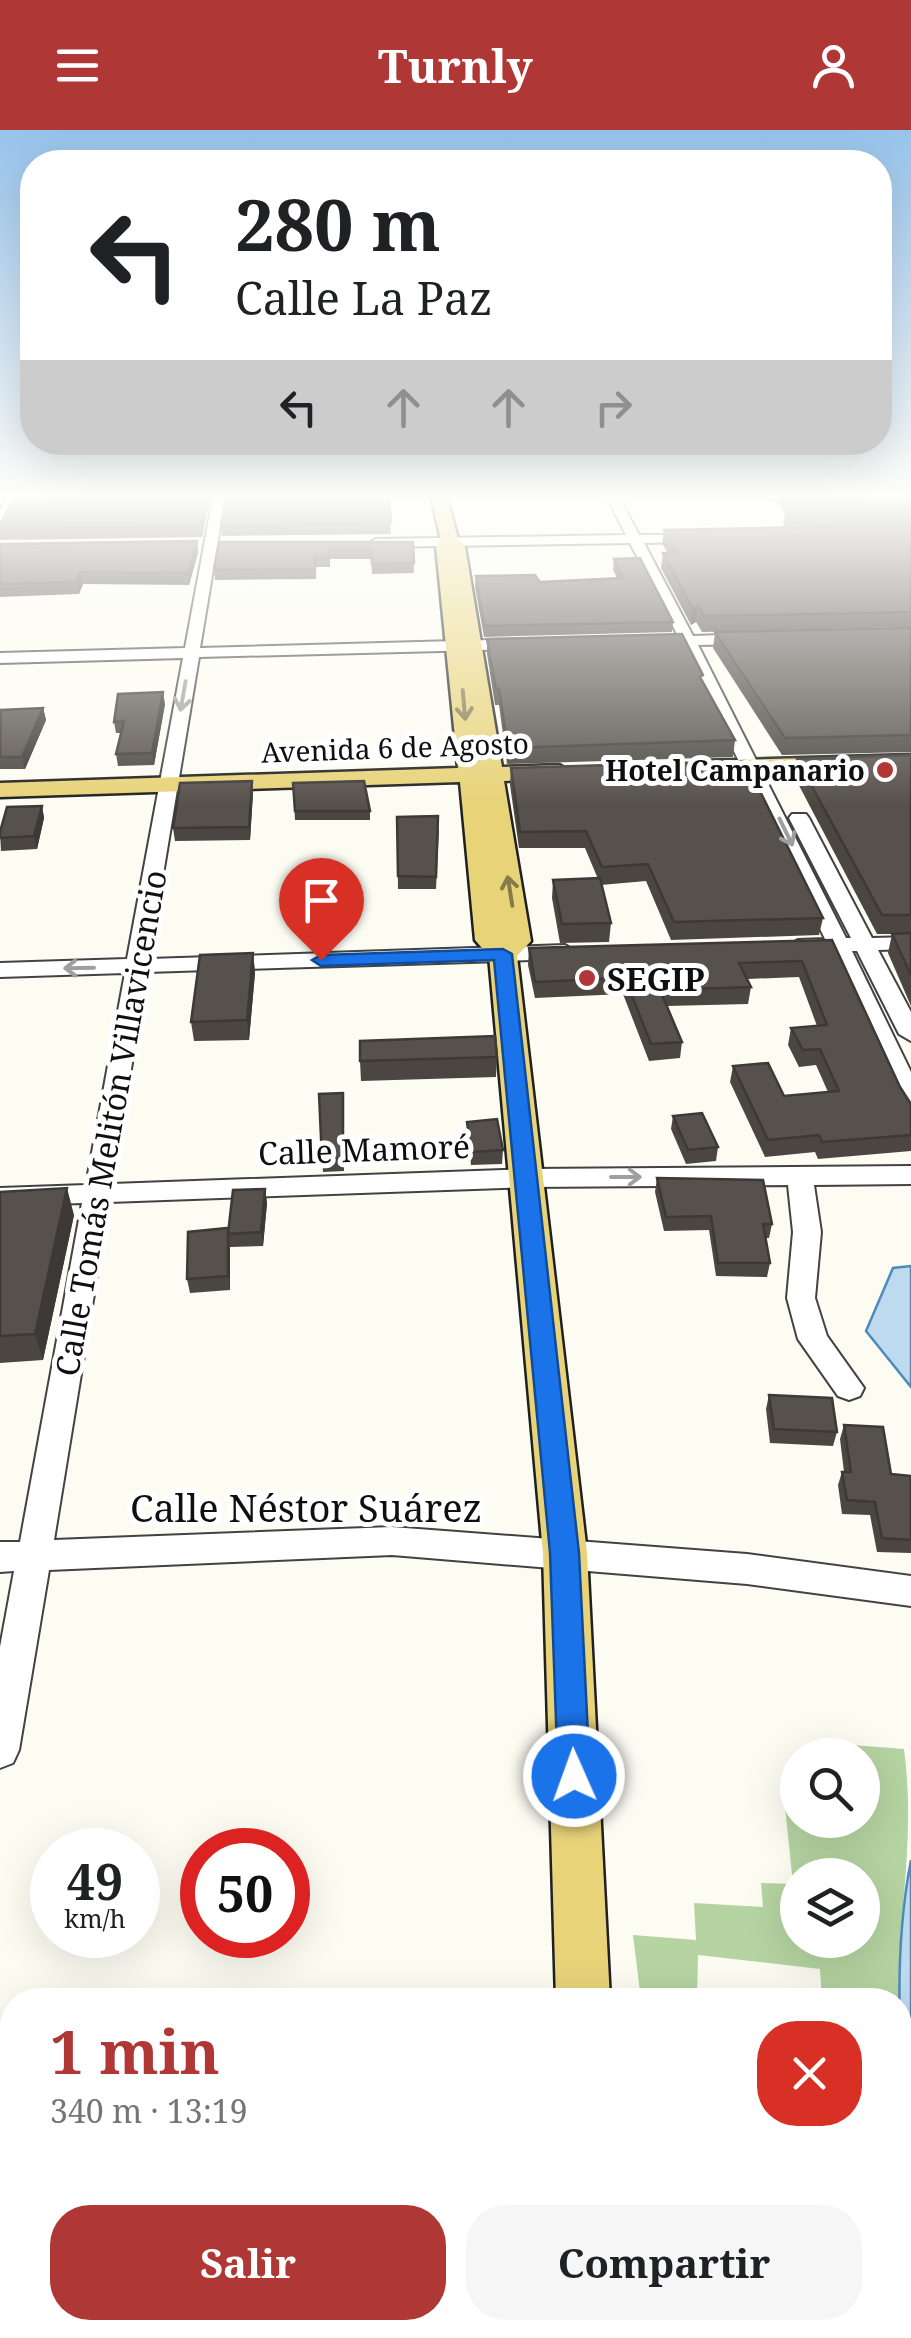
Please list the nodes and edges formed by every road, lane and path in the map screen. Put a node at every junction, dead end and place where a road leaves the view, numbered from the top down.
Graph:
1 (200, 600) edge
2 (456, 600) edge
3 (675, 600) edge
4 (762, 639) edge
5 (697, 640) junction
6 (629, 642) edge
7 (551, 644) edge
8 (466, 646) junction
9 (190, 653) junction
10 (0, 658) edge
11 (911, 752) edge
12 (760, 761) junction
13 (911, 762) edge
14 (684, 764) edge
15 (587, 766) edge
16 (480, 769) junction
17 (0, 778) edge
18 (168, 780) junction
19 (0, 790) edge
20 (911, 943) edge
21 (867, 944) junction
22 (841, 945) junction
23 (782, 946) edge
24 (582, 952) edge
25 (503, 954) junction
26 (139, 966) junction
27 (0, 970) edge
28 (911, 1034) edge
29 (911, 1096) edge
30 (911, 1174) edge
31 (800, 1176) junction
32 (528, 1178) junction
33 (97, 1195) junction
34 (0, 1197) edge
35 (849, 1388) dead end
36 (564, 1553) junction
37 (36, 1555) junction
38 (0, 1557) edge
39 (911, 1591) edge
40 (0, 1750) edge
41 (582, 1988) edge

1 - 9 street, Calle Tomás Melitón Villavicencio
2 - 8 main road
3 - 5 street
4 - 5 street
5 - 6 street
5 - 12 street
7 - 8 street
8 - 9 street
8 - 16 main road
9 - 10 street
9 -> 18 street, Calle Tomás Melitón Villavicencio
11 - 12 main road
12 - 13 main road
12 - 14 main road
12 - 21 street
12 -> 22 street
15 - 16 main road, Avenida 6 de Agosto
16 - 18 main road, Avenida 6 de Agosto
16 - 25 main road
17 - 18 main road, Avenida 6 de Agosto
18 - 19 main road, Avenida 6 de Agosto
18 - 26 street, Calle Tomás Melitón Villavicencio
20 - 21 street
21 - 22 street
21 - 28 street
22 - 23 street
22 - 29 street
24 - 25 street
25 - 26 street
25 - 32 main road
26 -> 27 street
26 - 33 street, Calle Tomás Melitón Villavicencio
30 - 31 street, Calle Mamoré
32 -> 31 street, Calle Mamoré
31 - 35 street
32 - 33 street, Calle Mamoré
32 - 36 main road
33 - 34 street, Calle Mamoré
33 - 37 street, Calle Tomás Melitón Villavicencio
36 - 37 street, Calle Néstor Suárez
36 - 39 street, Calle Néstor Suárez
36 - 41 main road
37 - 38 street, Calle Néstor Suárez
37 - 40 street, Calle Tomás Melitón Villavicencio

